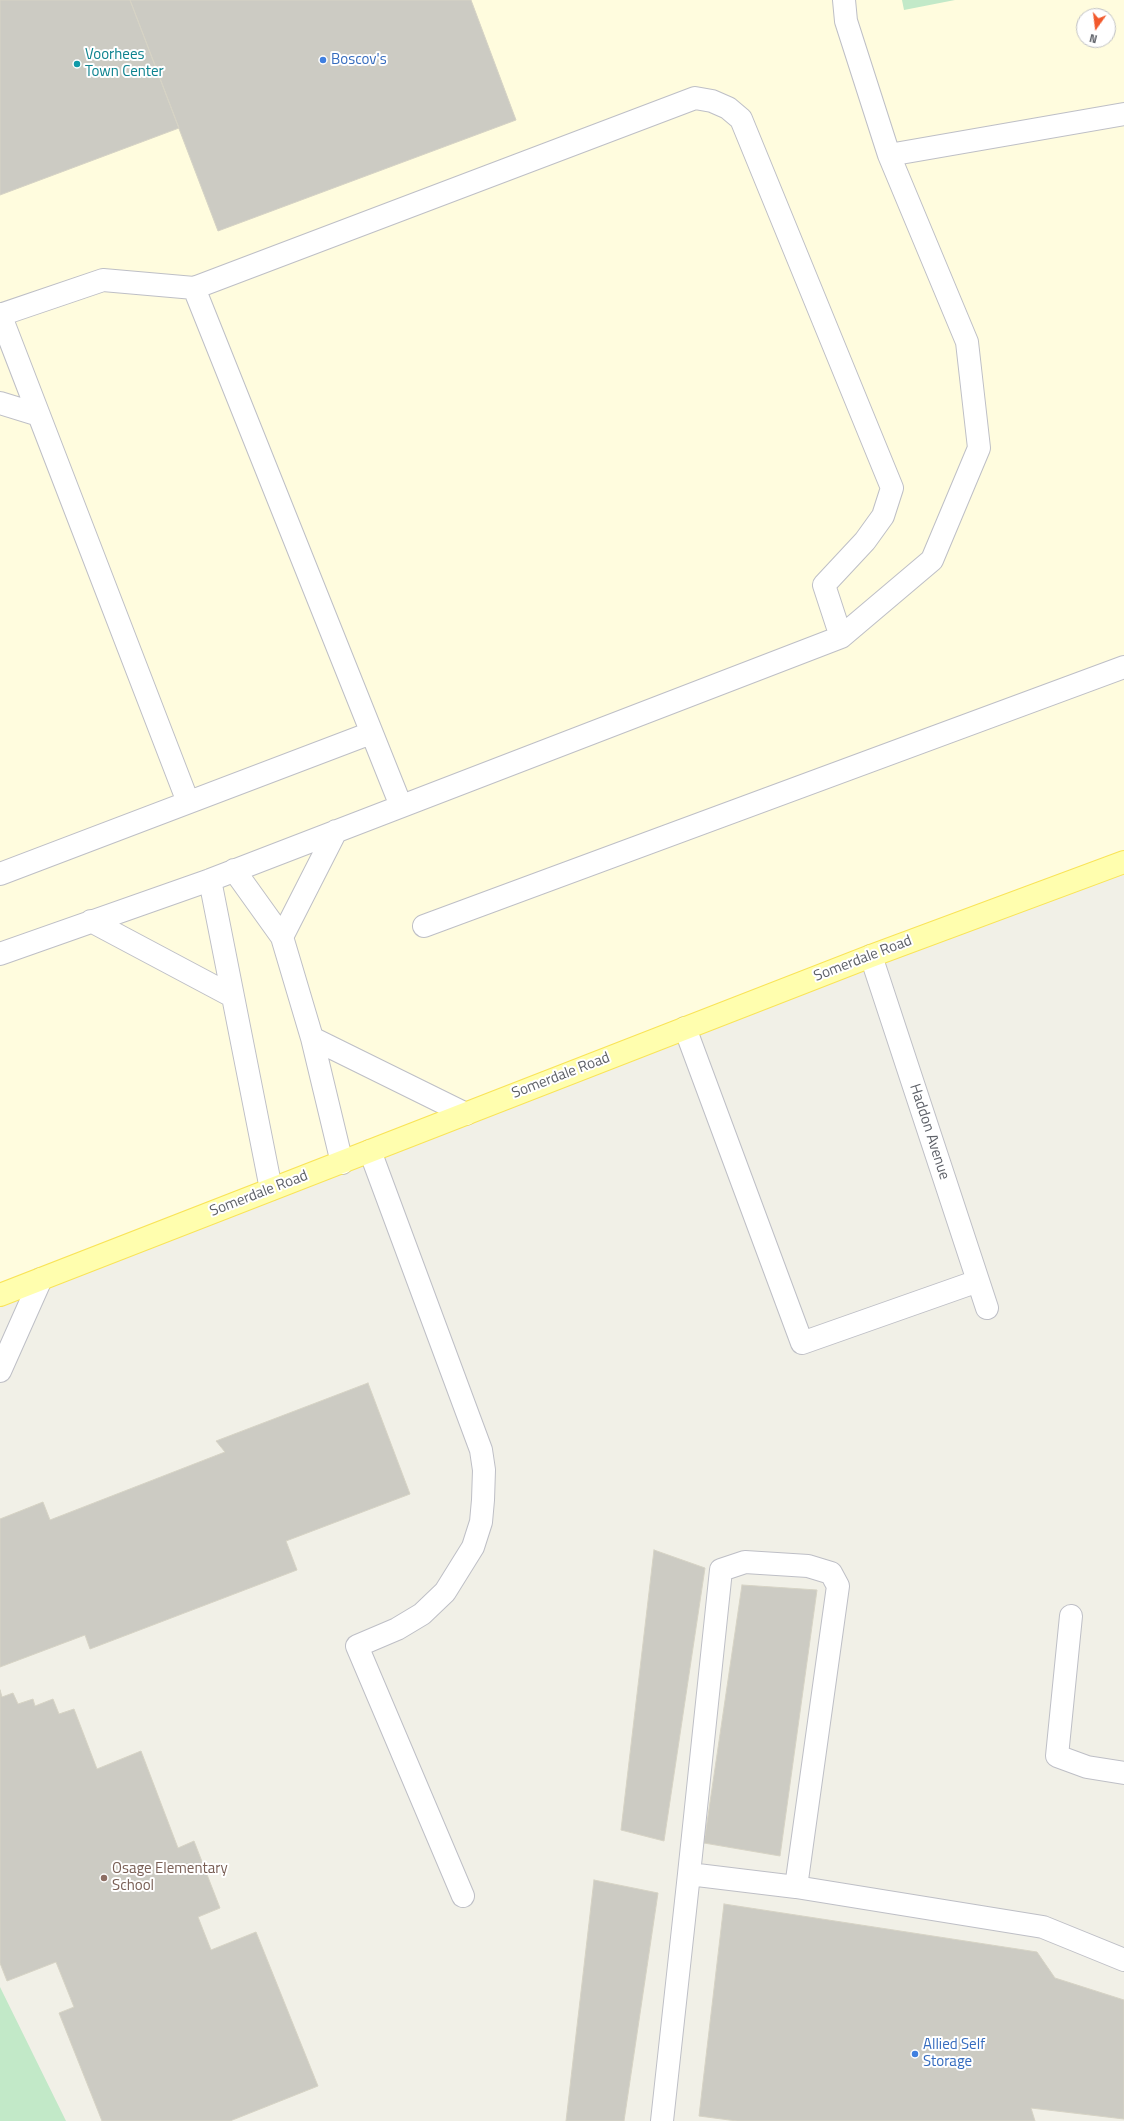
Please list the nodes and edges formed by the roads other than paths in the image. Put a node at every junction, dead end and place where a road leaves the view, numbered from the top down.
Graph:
1 (844, 0) edge
2 (1124, 114) edge
3 (889, 155) junction
4 (194, 288) junction
5 (0, 315) edge
6 (0, 402) edge
7 (39, 415) junction
8 (841, 637) junction
9 (1124, 667) edge
10 (371, 733) junction
11 (188, 802) junction
12 (401, 806) junction
13 (336, 831) junction
14 (1124, 862) edge
15 (234, 870) junction
16 (0, 874) edge
17 (210, 880) junction
18 (91, 922) junction
19 (424, 926) dead end
20 (282, 937) junction
21 (0, 954) edge
22 (871, 956) junction
23 (232, 996) junction
24 (686, 1028) junction
25 (312, 1038) junction
26 (466, 1114) junction
27 (370, 1152) junction
28 (342, 1162) junction
29 (271, 1189) junction
30 (42, 1279) junction
31 (978, 1280) junction
32 (0, 1295) edge
33 (987, 1308) dead end
34 (0, 1371) edge
35 (1071, 1616) dead end
36 (1124, 1773) edge
37 (690, 1874) junction
38 (796, 1887) junction
39 (463, 1896) dead end
40 (1124, 1960) edge
41 (662, 2121) edge

1 - 3 street
2 - 3 street
3 - 8 street
4 - 5 street
4 - 8 street
4 - 10 street
5 - 7 street
6 - 7 street
7 - 11 street
8 - 12 street
9 - 19 street
10 - 11 street
10 - 12 street
11 - 16 street
12 - 13 street
13 - 15 street
13 - 20 street
14 - 22 main road, Somerdale Road
15 - 17 street
15 - 20 street
17 - 18 street
17 - 23 street
18 - 21 street
18 - 23 street
20 - 25 street
22 - 24 main road, Somerdale Road
22 - 31 street, Haddon Avenue
23 - 29 street
24 - 26 main road, Somerdale Road
24 - 31 street
25 - 26 street
25 - 28 street
26 - 27 main road, Somerdale Road
27 - 28 main road, Somerdale Road
27 - 39 street
28 - 29 main road, Somerdale Road
29 - 30 main road, Somerdale Road
30 - 32 main road, Somerdale Road
30 - 34 street
31 - 33 street, Haddon Avenue
35 - 36 street
37 - 38 street
37 - 38 street
37 - 41 street
38 - 40 street

